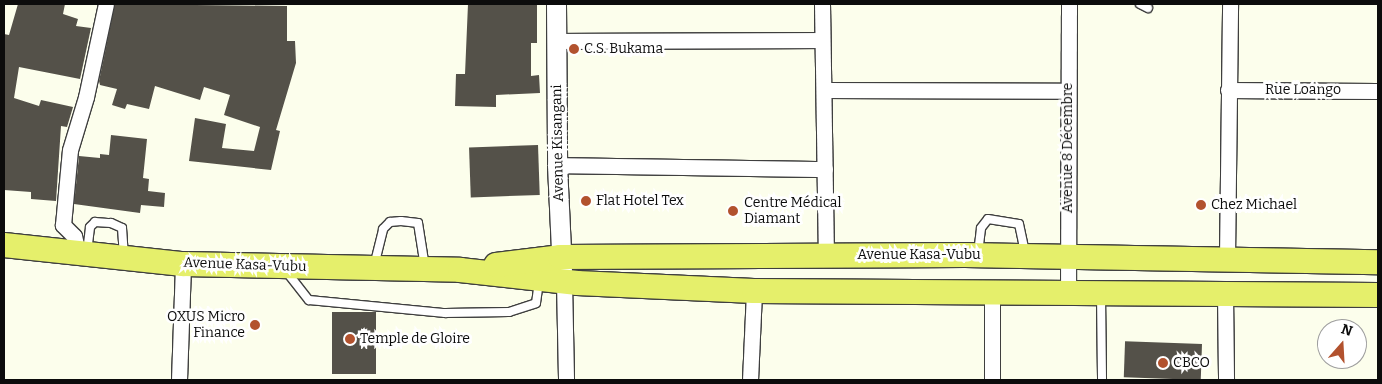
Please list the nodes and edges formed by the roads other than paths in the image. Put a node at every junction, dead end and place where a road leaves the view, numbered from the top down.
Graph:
1 (106, 4) edge
2 (556, 4) edge
3 (822, 4) edge
4 (1069, 4) edge
5 (1140, 4) edge
6 (1230, 4) edge
7 (1148, 8) dead end
8 (822, 40) junction
9 (556, 41) junction
10 (824, 90) junction
11 (1228, 90) junction
12 (1068, 91) junction
13 (1378, 91) edge
14 (557, 165) junction
15 (825, 169) junction
16 (4, 245) edge
17 (82, 253) junction
18 (1026, 254) junction
19 (978, 255) junction
20 (1068, 255) junction
21 (560, 256) junction
22 (826, 256) junction
23 (1227, 257) junction
24 (124, 258) junction
25 (1378, 262) edge
26 (183, 264) junction
27 (284, 267) junction
28 (374, 268) junction
29 (426, 269) junction
30 (460, 270) junction
31 (539, 279) junction
32 (564, 282) junction
33 (754, 291) junction
34 (992, 293) junction
35 (1068, 293) junction
36 (1101, 293) junction
37 (1225, 294) junction
38 (1378, 295) edge
39 (179, 380) edge
40 (566, 380) edge
41 (750, 380) edge
42 (992, 380) edge
43 (1102, 380) edge
44 (1226, 380) edge

1 - 17 street
2 - 9 street, Avenue Kisangani
3 - 8 street
4 - 12 street, Avenue 8 Décembre
5 - 7 lane
6 - 11 street
8 - 9 street
8 - 10 street
9 - 14 street, Avenue Kisangani
10 - 12 street
10 - 15 street
11 - 13 street, Rue Loango
11 - 23 street
12 - 20 street, Avenue 8 Décembre
14 - 15 street
14 - 21 street, Avenue Kisangani
15 - 22 street
16 - 17 main road, Avenue Kasa-Vubu
17 - 24 main road, Avenue Kasa-Vubu
17 - 24 lane
18 - 19 main road, Avenue Kasa-Vubu
18 - 19 lane
18 - 20 main road, Avenue Kasa-Vubu
19 - 22 main road, Avenue Kasa-Vubu
20 - 23 main road, Avenue Kasa-Vubu
20 - 35 street, Avenue 8 Décembre
21 - 22 main road, Avenue Kasa-Vubu
21 - 30 main road, Avenue Kasa-Vubu
21 - 32 street, Avenue Kisangani
23 - 25 main road, Avenue Kasa-Vubu
24 - 26 main road, Avenue Kasa-Vubu
26 - 27 main road, Avenue Kasa-Vubu
26 - 39 street
27 - 28 main road, Avenue Kasa-Vubu
27 - 31 lane
28 - 29 main road, Avenue Kasa-Vubu
28 - 29 lane
29 - 30 main road, Avenue Kasa-Vubu
30 - 31 main road, Avenue Kasa-Vubu
31 - 32 main road, Avenue Kasa-Vubu
32 - 33 main road, Avenue Kasa-Vubu
32 - 40 street
33 - 34 main road, Avenue Kasa-Vubu
33 - 41 street
34 - 35 main road, Avenue Kasa-Vubu
34 - 42 street
35 - 36 main road, Avenue Kasa-Vubu
36 - 37 main road, Avenue Kasa-Vubu
36 - 43 lane
37 - 38 main road, Avenue Kasa-Vubu
37 - 44 street

